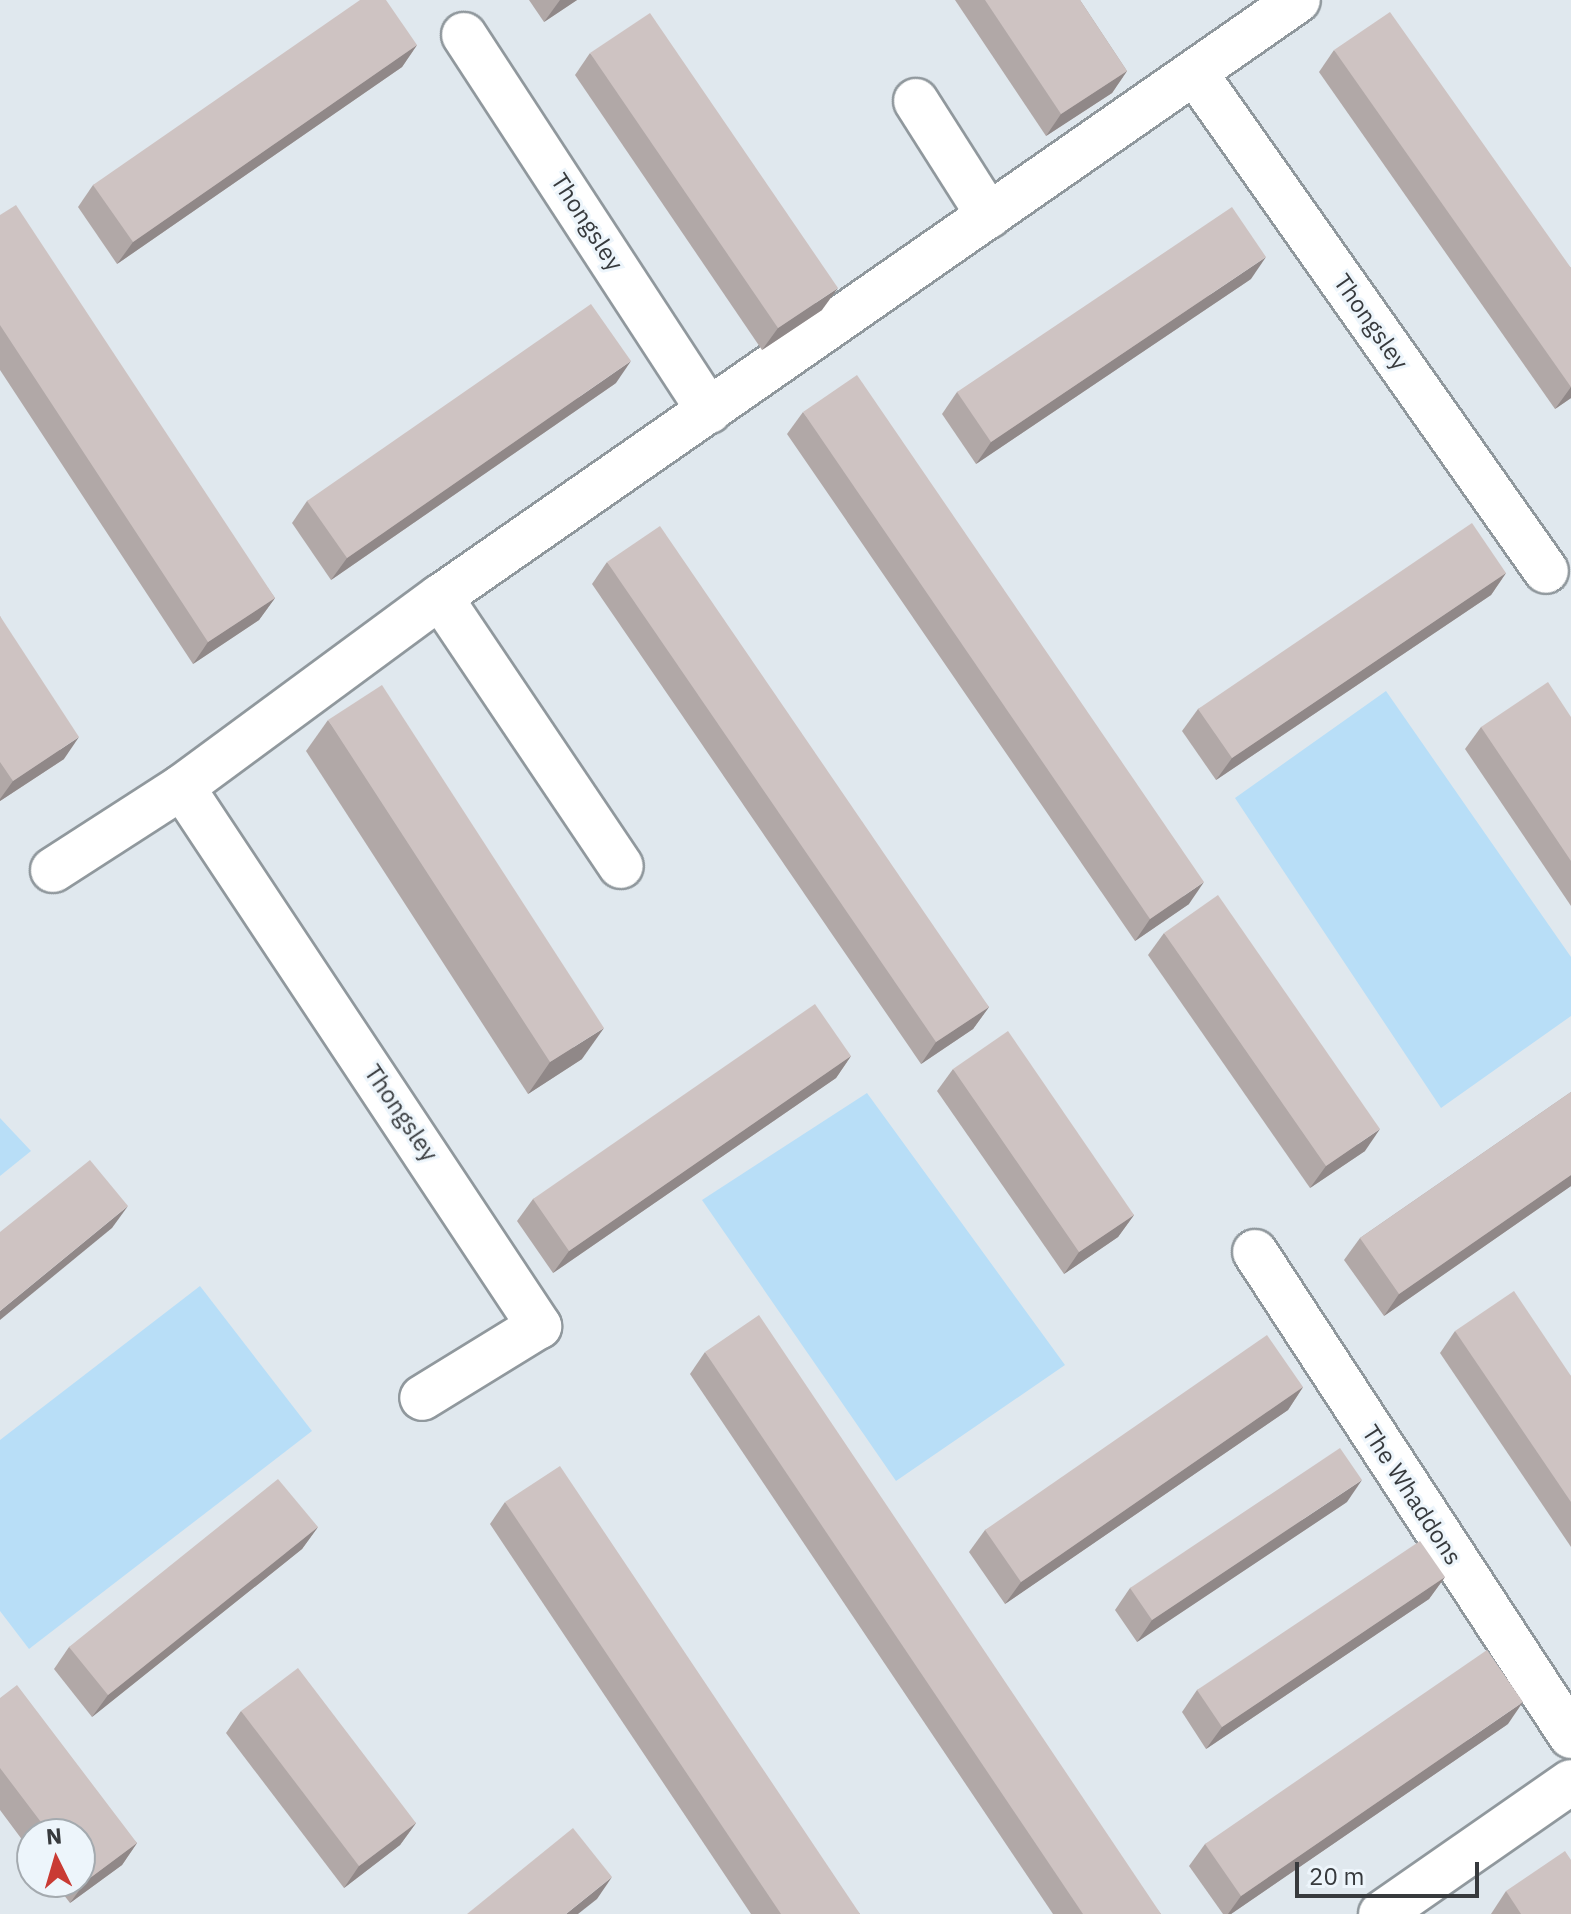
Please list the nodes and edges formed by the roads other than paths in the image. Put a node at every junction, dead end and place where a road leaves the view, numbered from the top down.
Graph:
1 (1298, 0) edge
2 (464, 35) dead end
3 (1195, 73) junction
4 (916, 101) dead end
5 (989, 216) junction
6 (709, 411) junction
7 (1546, 571) dead end
8 (440, 597) junction
9 (182, 787) junction
10 (621, 866) dead end
11 (53, 870) dead end
12 (1255, 1252) dead end
13 (422, 1398) dead end
14 (1571, 1736) edge
15 (1571, 1782) edge
16 (1381, 1914) edge

1 - 3 street
2 - 6 street, Thongsley
3 - 5 street
3 - 7 street, Thongsley
4 - 5 street
5 - 6 street
6 - 8 street
8 - 9 street
8 - 10 street
9 - 11 street
9 - 13 street, Thongsley
12 - 14 street, The Whaddons
15 - 16 street

